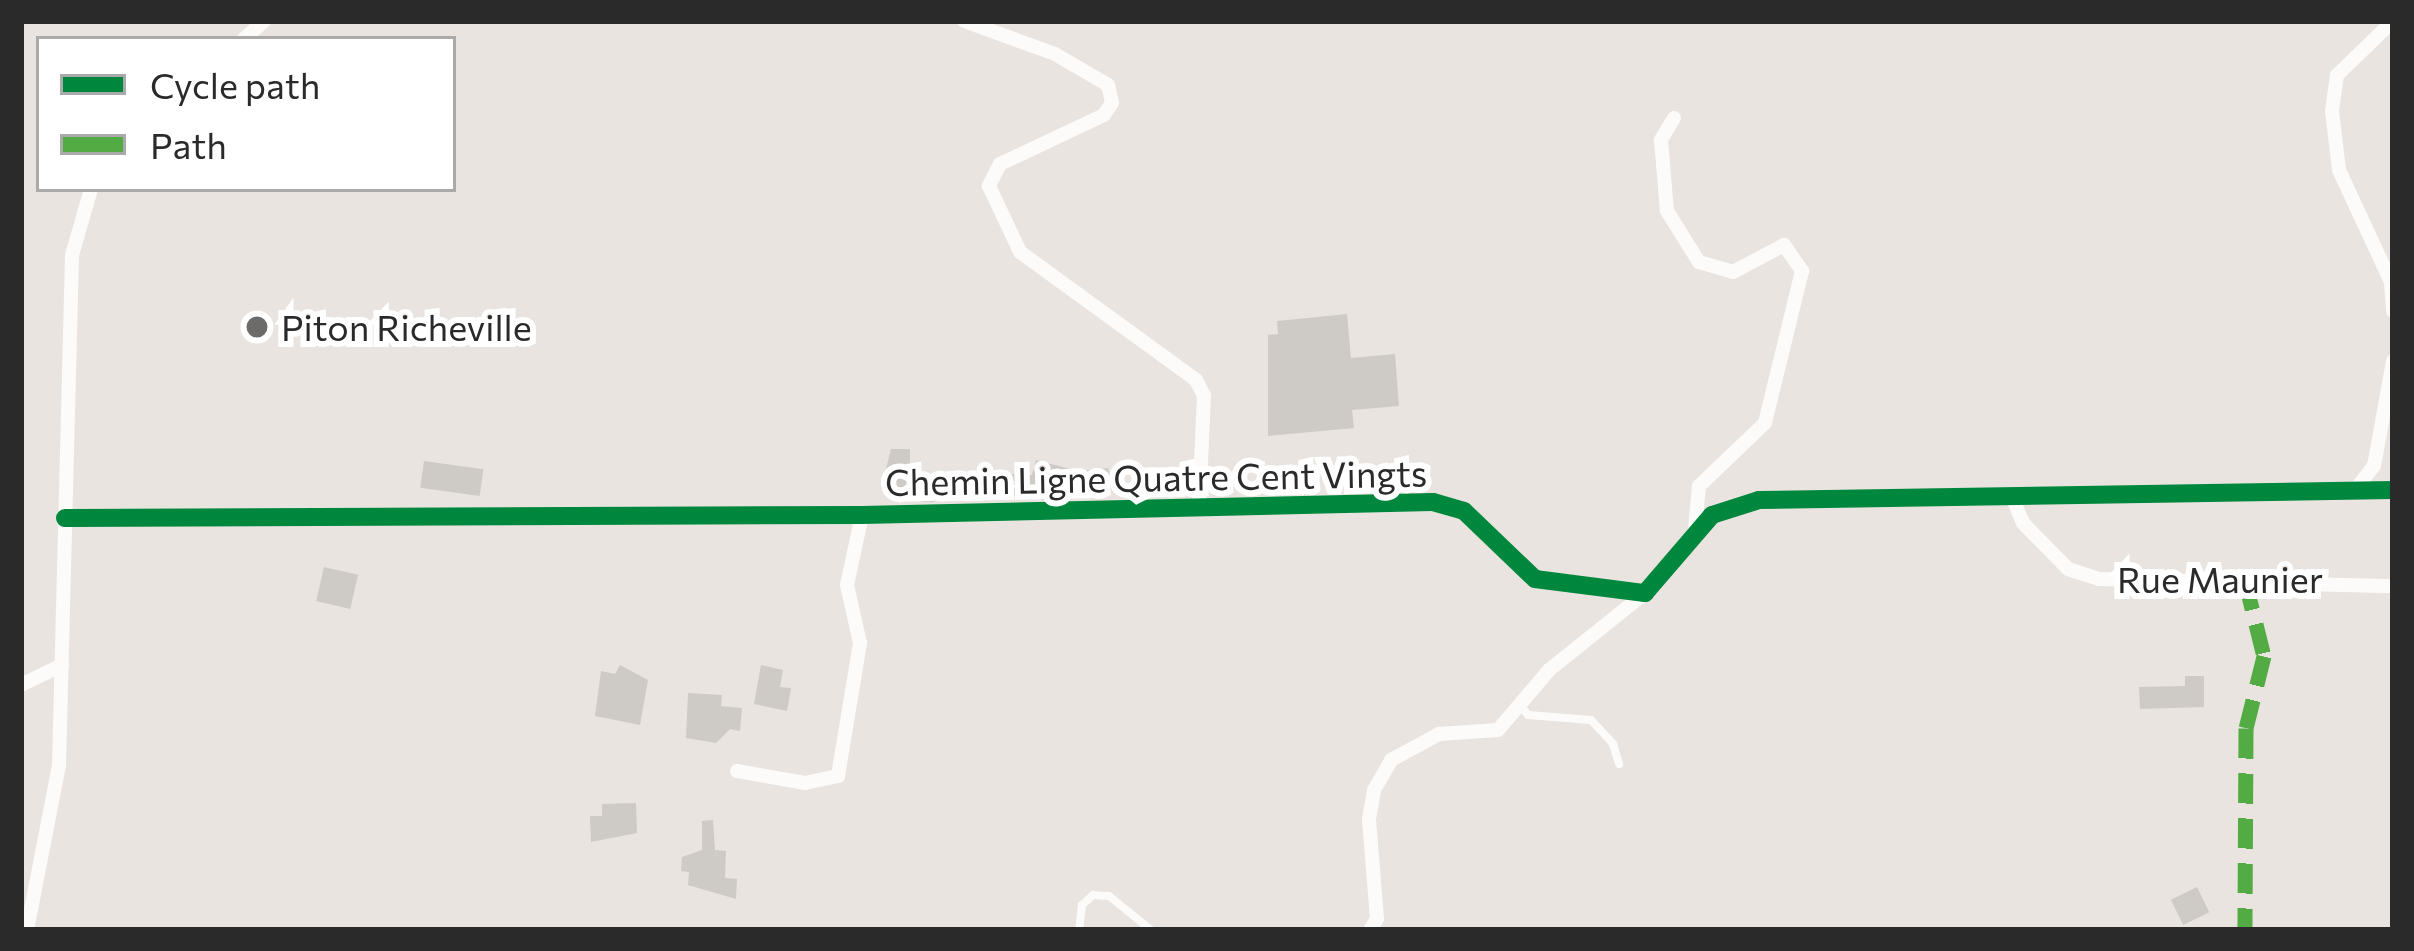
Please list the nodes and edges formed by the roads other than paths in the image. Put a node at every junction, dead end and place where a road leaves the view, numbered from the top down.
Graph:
1 (964, 21) edge
2 (2393, 21) edge
3 (1674, 118) dead end
4 (90, 192) edge
5 (2393, 311) edge
6 (2393, 361) edge
7 (2355, 490) junction
8 (2393, 490) edge
9 (2012, 497) junction
10 (1199, 508) junction
11 (862, 515) junction
12 (65, 518) junction
13 (1695, 529) junction
14 (2393, 586) edge
15 (1646, 593) junction
16 (62, 665) junction
17 (21, 685) edge
18 (1521, 706) junction
19 (1619, 764) dead end
20 (736, 771) dead end
21 (27, 930) edge
22 (1079, 930) edge
23 (1151, 930) edge
24 (1370, 930) edge

1 - 10 street
2 - 5 street
3 - 13 street
4 - 12 street
6 - 7 street
7 - 8 street
7 - 9 street
9 - 13 street
9 - 14 street, Rue Maunier
10 - 11 street, Chemin Ligne Quatre Cent Vingts
10 - 15 street, Chemin Ligne Quatre Cent Vingts
11 - 12 street, Chemin Ligne Quatre Cent Vingts
11 - 20 street
12 - 16 street
13 - 15 street
15 - 18 street
16 - 17 street
16 - 21 street
18 - 19 lane
18 - 24 street
22 - 23 lane

